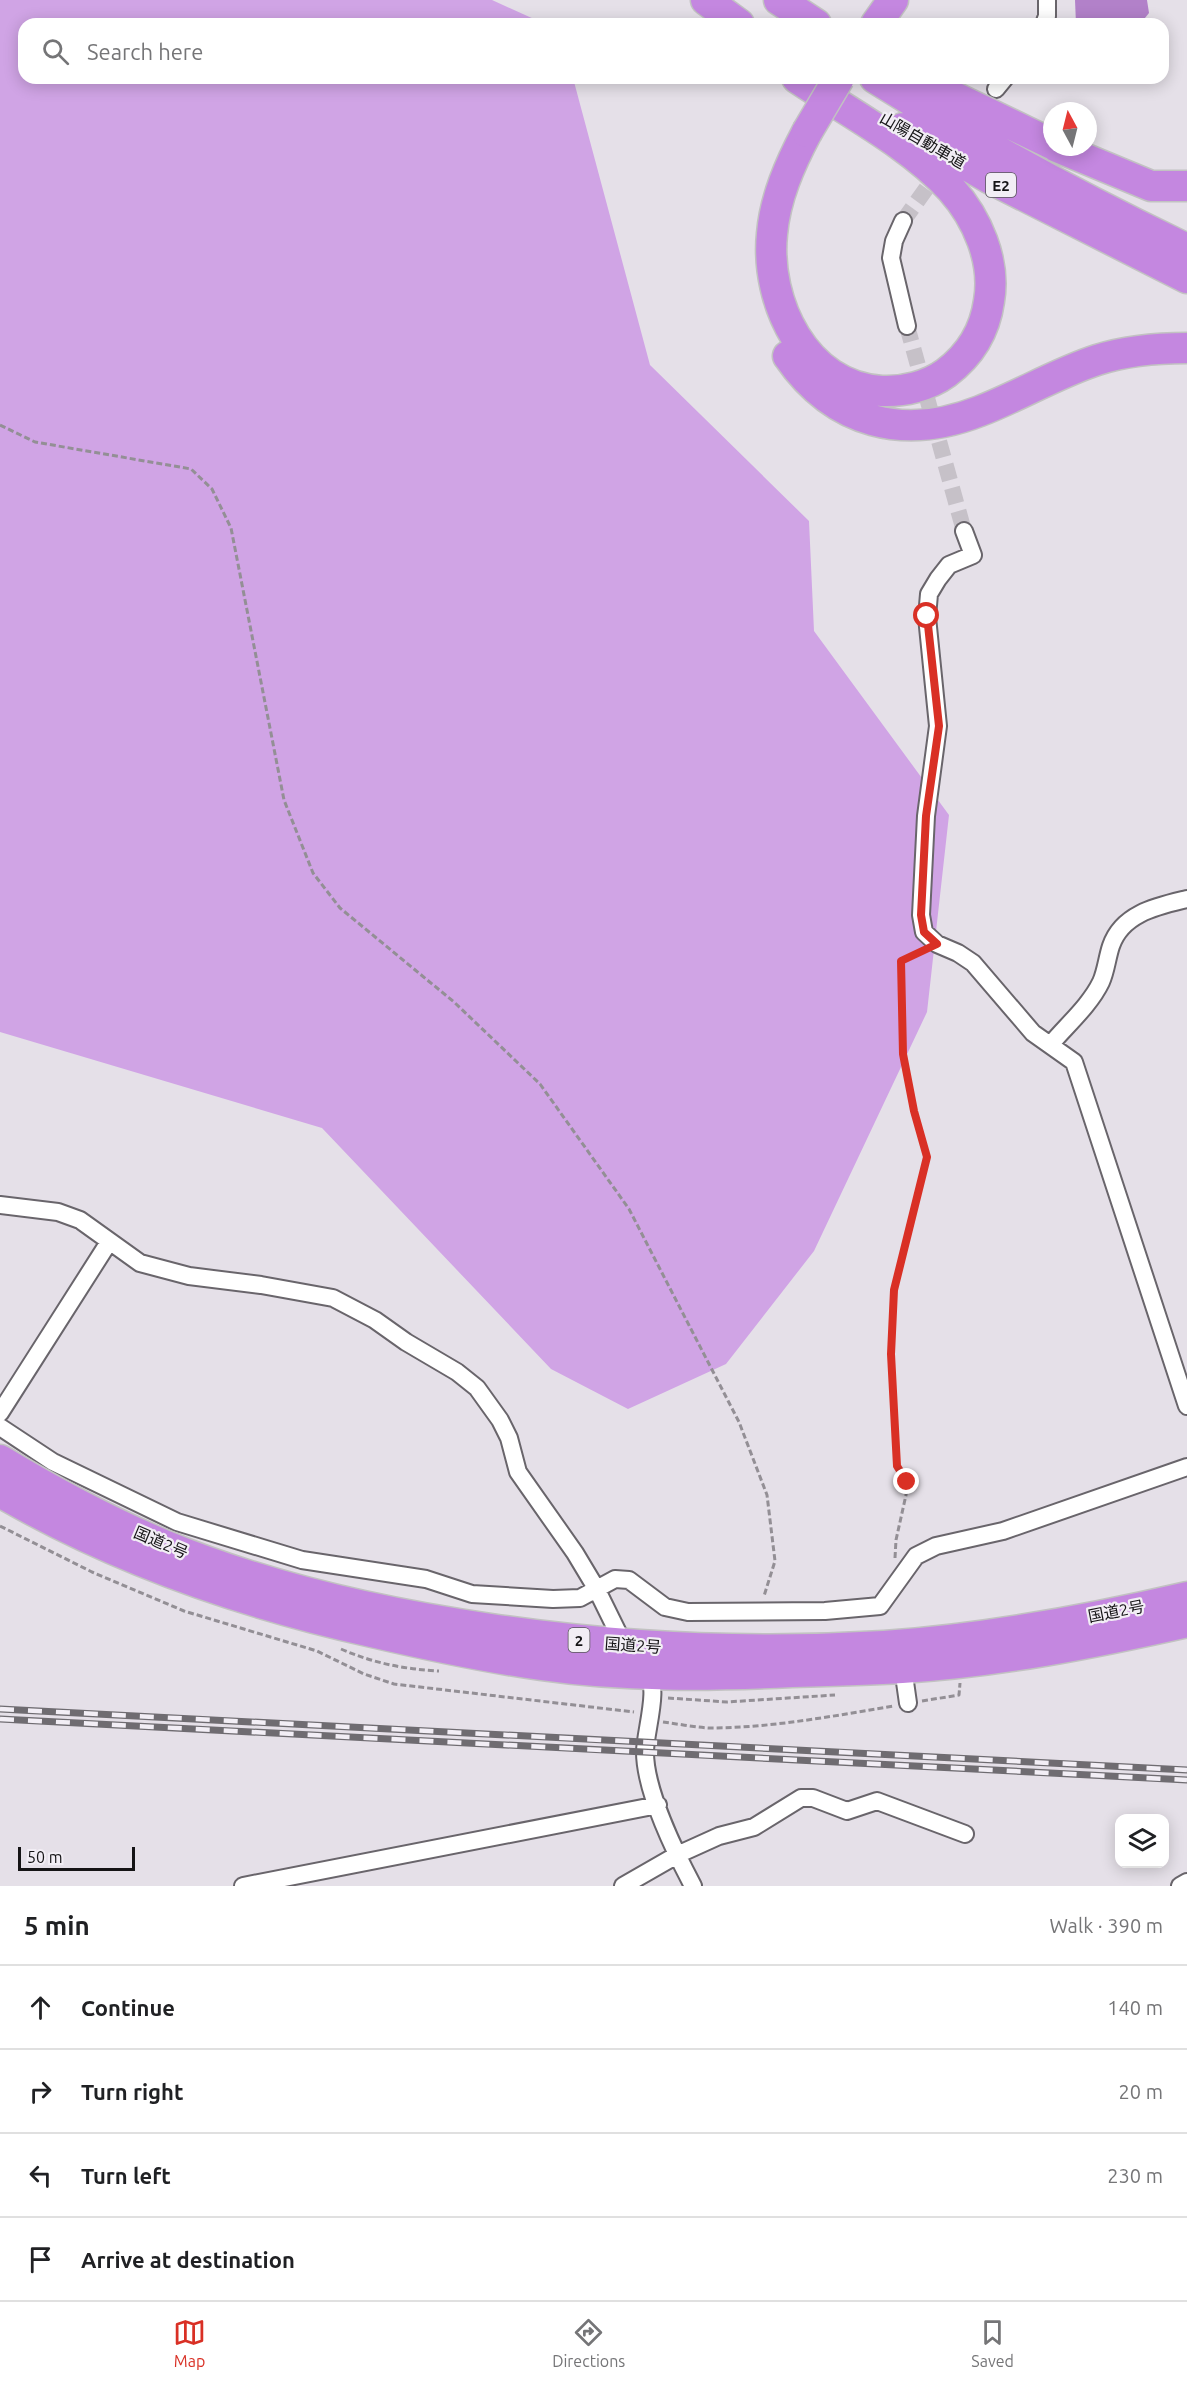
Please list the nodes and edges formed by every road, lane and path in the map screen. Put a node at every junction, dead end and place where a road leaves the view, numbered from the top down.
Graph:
1 (706, 0) edge
2 (754, 0) edge
3 (779, 0) edge
4 (1047, 0) edge
5 (731, 18) edge
6 (781, 18) edge
7 (807, 18) edge
8 (1046, 18) edge
9 (806, 84) edge
10 (819, 84) edge
11 (831, 84) edge
12 (834, 84) edge
13 (885, 84) edge
14 (927, 84) edge
15 (801, 127) junction
16 (1043, 140) edge
17 (1078, 156) edge
18 (1187, 186) edge
19 (903, 221) tunnel mouth
20 (1187, 249) edge
21 (1187, 278) edge
22 (906, 326) tunnel mouth
23 (1187, 348) edge
24 (0, 425) edge
25 (964, 531) tunnel mouth
26 (1187, 899) edge
27 (937, 944) junction
28 (1052, 1044) junction
29 (0, 1205) edge
30 (109, 1242) junction
31 (1187, 1406) edge
32 (0, 1413) edge
33 (0, 1428) edge
34 (0, 1460) edge
35 (1187, 1467) edge
36 (0, 1492) edge
37 (902, 1573) junction
38 (597, 1588) junction
39 (1187, 1597) edge
40 (759, 1612) junction
41 (1187, 1622) edge
42 (623, 1645) junction
43 (903, 1668) junction
44 (649, 1674) junction
45 (908, 1703) dead end
46 (658, 1805) junction
47 (965, 1834) dead end
48 (677, 1856) junction
49 (1187, 1882) edge
50 (243, 1886) edge
51 (623, 1886) edge
52 (692, 1886) edge
53 (1180, 1886) edge

1 - 5 highway
2 - 6 highway
3 - 7 highway
4 - 8 street
9 - 15 highway
10 - 15 highway
11 - 21 highway, 山陽自動車道 / E2
12 - 15 highway, bridge
13 - 20 highway, 山陽自動車道 / E2
14 - 16 highway
15 - 23 highway
17 - 18 highway
19 - 22 street
24 - 40 path
25 - 27 street
26 - 28 street
27 - 28 street
27 - 37 path
28 - 31 street
29 - 30 street
30 - 32 street
30 - 38 street
33 - 38 street
34 - 42 highway, 国道2号 / 2
35 - 37 street
36 - 44 highway, 国道2号 / 2
37 - 40 street
38 - 40 street
38 - 42 street
39 - 42 highway, 国道2号 / 2
41 - 43 highway, 国道2号 / 2
42 - 44 street
43 - 44 highway, 国道2号 / 2
43 - 45 street
44 - 46 street
46 - 48 street
46 - 50 street
47 - 48 street
48 - 51 street
48 - 52 street
49 - 53 street

